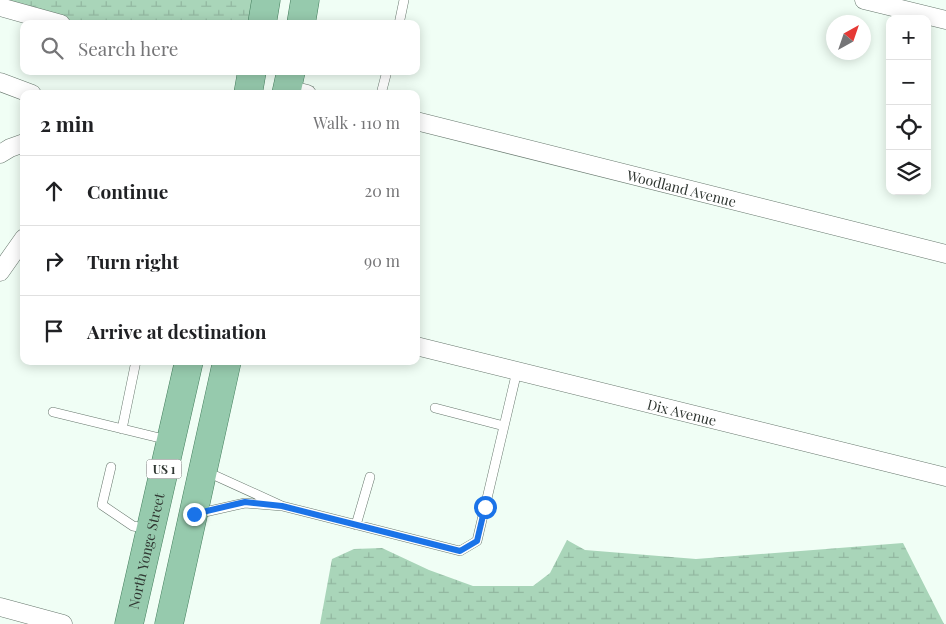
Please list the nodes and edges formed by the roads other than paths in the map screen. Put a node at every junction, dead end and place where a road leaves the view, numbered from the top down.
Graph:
1 (266, 0) edge
2 (305, 0) edge
3 (404, 0) edge
4 (864, 0) edge
5 (0, 7) edge
6 (47, 20) edge
7 (263, 20) edge
8 (302, 20) edge
9 (400, 20) edge
10 (946, 20) edge
11 (386, 75) edge
12 (0, 82) edge
13 (21, 90) edge
14 (382, 90) edge
15 (420, 122) edge
16 (20, 144) edge
17 (0, 154) edge
18 (20, 244) edge
19 (946, 254) edge
20 (0, 272) edge
21 (420, 347) edge
22 (135, 365) edge
23 (188, 365) edge
24 (226, 365) edge
25 (517, 371) junction
26 (435, 408) dead end
27 (53, 412) dead end
28 (504, 426) junction
29 (122, 429) junction
30 (170, 441) junction
31 (111, 467) dead end
32 (203, 470) junction
33 (370, 477) dead end
34 (946, 477) edge
35 (282, 506) junction
36 (194, 514) junction
37 (356, 525) junction
38 (150, 529) junction
39 (0, 607) edge
40 (63, 624) edge
41 (129, 624) edge
42 (169, 624) edge

1 - 7 main road
2 - 8 main road
3 - 9 lane
4 - 10 street
5 - 6 street
11 - 14 lane
12 - 13 street
15 - 19 street, Woodland Avenue
16 - 17 street
18 - 20 street
21 - 25 street, Dix Avenue
22 - 29 lane
23 - 30 main road, North Yonge Street / US 1
24 - 32 main road, US 1
25 - 28 lane
25 - 34 street, Dix Avenue
26 - 28 lane
27 - 29 lane
28 - 37 lane
29 - 30 lane
30 - 38 main road, North Yonge Street / US 1
31 - 38 lane
32 - 35 lane
32 - 36 main road, US 1
33 - 37 lane
35 - 36 lane
35 - 37 lane
36 - 42 main road, US 1
38 - 41 main road, North Yonge Street / US 1
39 - 40 street

